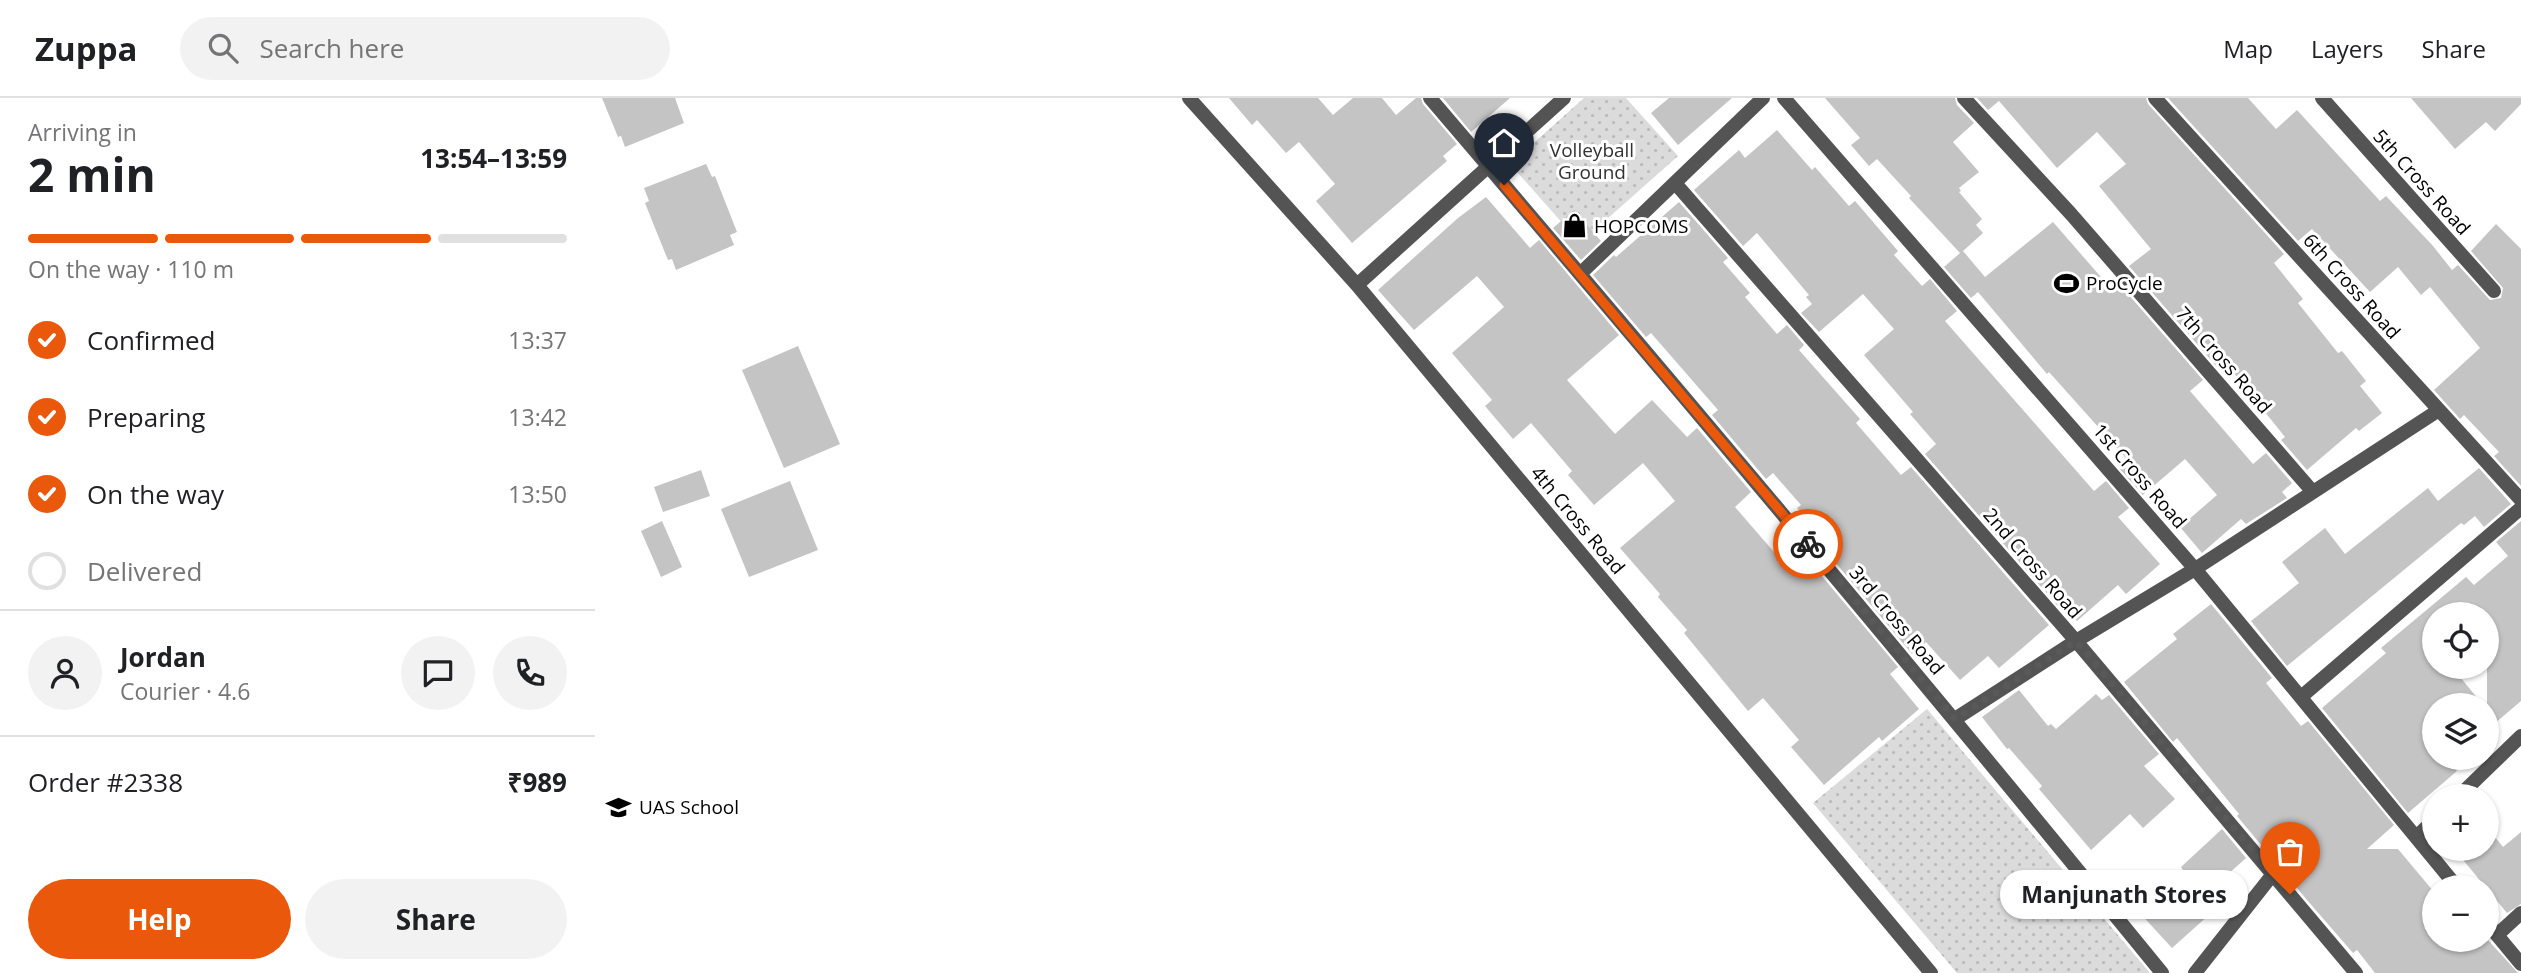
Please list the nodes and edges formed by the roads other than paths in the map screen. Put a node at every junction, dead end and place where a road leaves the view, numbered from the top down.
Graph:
1 (1189, 98) edge
2 (1430, 98) edge
3 (1564, 98) edge
4 (1763, 98) edge
5 (1784, 98) edge
6 (1964, 98) edge
7 (2155, 98) edge
8 (2322, 98) edge
9 (1489, 167) junction
10 (1675, 183) junction
11 (1581, 273) junction
12 (1357, 285) junction
13 (2494, 291) dead end
14 (2439, 410) junction
15 (2313, 492) junction
16 (2521, 500) edge
17 (2521, 508) edge
18 (2195, 569) junction
19 (2076, 641) junction
20 (2301, 697) junction
21 (1955, 719) junction
22 (2521, 736) edge
23 (2471, 784) edge
24 (2422, 831) edge
25 (2416, 837) junction
26 (2273, 874) junction
27 (2447, 875) edge
28 (2521, 913) edge
29 (2499, 933) edge
30 (2499, 937) edge
31 (2521, 964) edge
32 (1931, 973) edge
33 (2162, 973) edge
34 (2195, 973) edge
35 (2356, 973) edge

1 - 12 street, 4th Cross Road
2 - 9 street, 3rd Cross Road
3 - 9 street
4 - 10 street
5 - 18 street, 1st Cross Road
6 - 15 street, 7th Cross Road
7 - 14 street, 6th Cross Road
8 - 13 street, 5th Cross Road
9 - 11 street, 3rd Cross Road
9 - 12 street
10 - 11 street
10 - 19 street, 2nd Cross Road
11 - 21 street, 3rd Cross Road
12 - 32 street, 4th Cross Road
14 - 15 street
14 - 16 street, 6th Cross Road
15 - 18 street
17 - 20 street
18 - 19 street
18 - 20 street, 1st Cross Road
19 - 21 street
19 - 26 street, 2nd Cross Road
20 - 25 street, 1st Cross Road
21 - 33 street, 3rd Cross Road
22 - 23 street
24 - 25 street
25 - 27 street, 1st Cross Road
26 - 34 street
26 - 35 street, 2nd Cross Road
28 - 29 street
30 - 31 street

